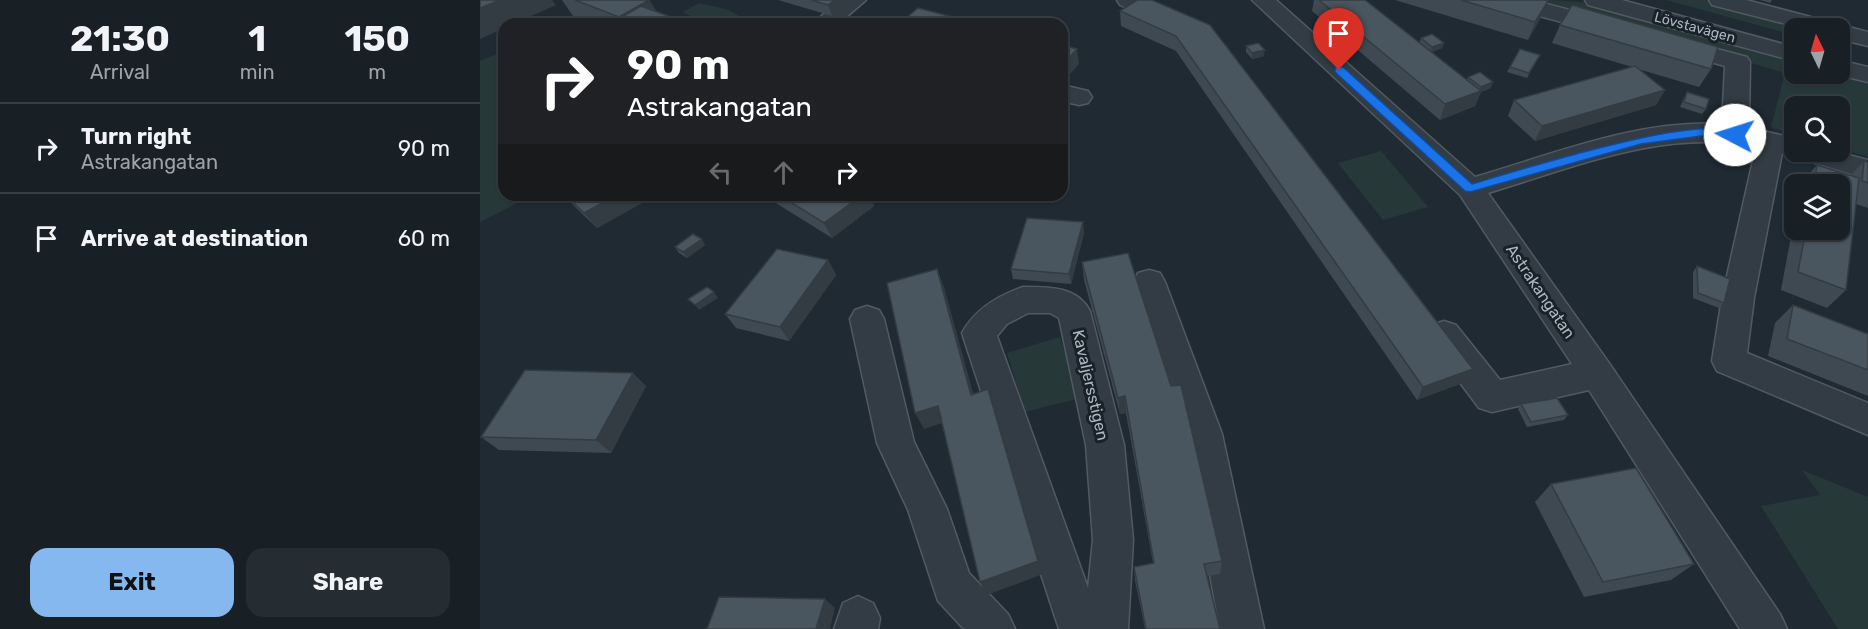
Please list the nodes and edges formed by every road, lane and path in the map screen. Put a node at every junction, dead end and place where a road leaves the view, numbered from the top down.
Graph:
1 (855, 0) edge
2 (1128, 0) edge
3 (1263, 0) edge
4 (1506, 0) edge
5 (1596, 0) edge
6 (1647, 0) edge
7 (1720, 0) edge
8 (832, 18) edge
9 (1789, 18) edge
10 (1198, 31) edge
11 (1850, 35) edge
12 (1784, 37) edge
13 (1868, 39) edge
14 (1784, 51) edge
15 (1850, 56) edge
16 (1868, 61) edge
17 (1850, 70) edge
18 (1868, 75) edge
19 (1735, 135) junction
20 (1782, 144) edge
21 (1841, 162) edge
22 (1868, 170) edge
23 (1470, 188) junction
24 (1149, 282) dead end
25 (1426, 312) edge
26 (867, 319) dead end
27 (1597, 373) junction
28 (1868, 419) edge
29 (993, 629) edge
30 (1081, 629) edge
31 (1106, 629) edge
32 (1242, 629) edge
33 (1765, 629) edge

1 - 8 street
2 - 10 street
3 - 23 street, Astrakangatan
4 - 19 street
5 - 14 street, Lövstavägen
6 - 12 street, Lövstavägen
7 - 9 street
11 - 13 street
15 - 16 street
17 - 18 street
19 - 20 street
19 - 23 street
20 - 28 street
21 - 22 street
23 - 27 street, Astrakangatan
24 - 32 street
25 - 27 street
26 - 29 street
27 - 33 street, Astrakangatan
30 - 31 street, Kavaljersstigen

